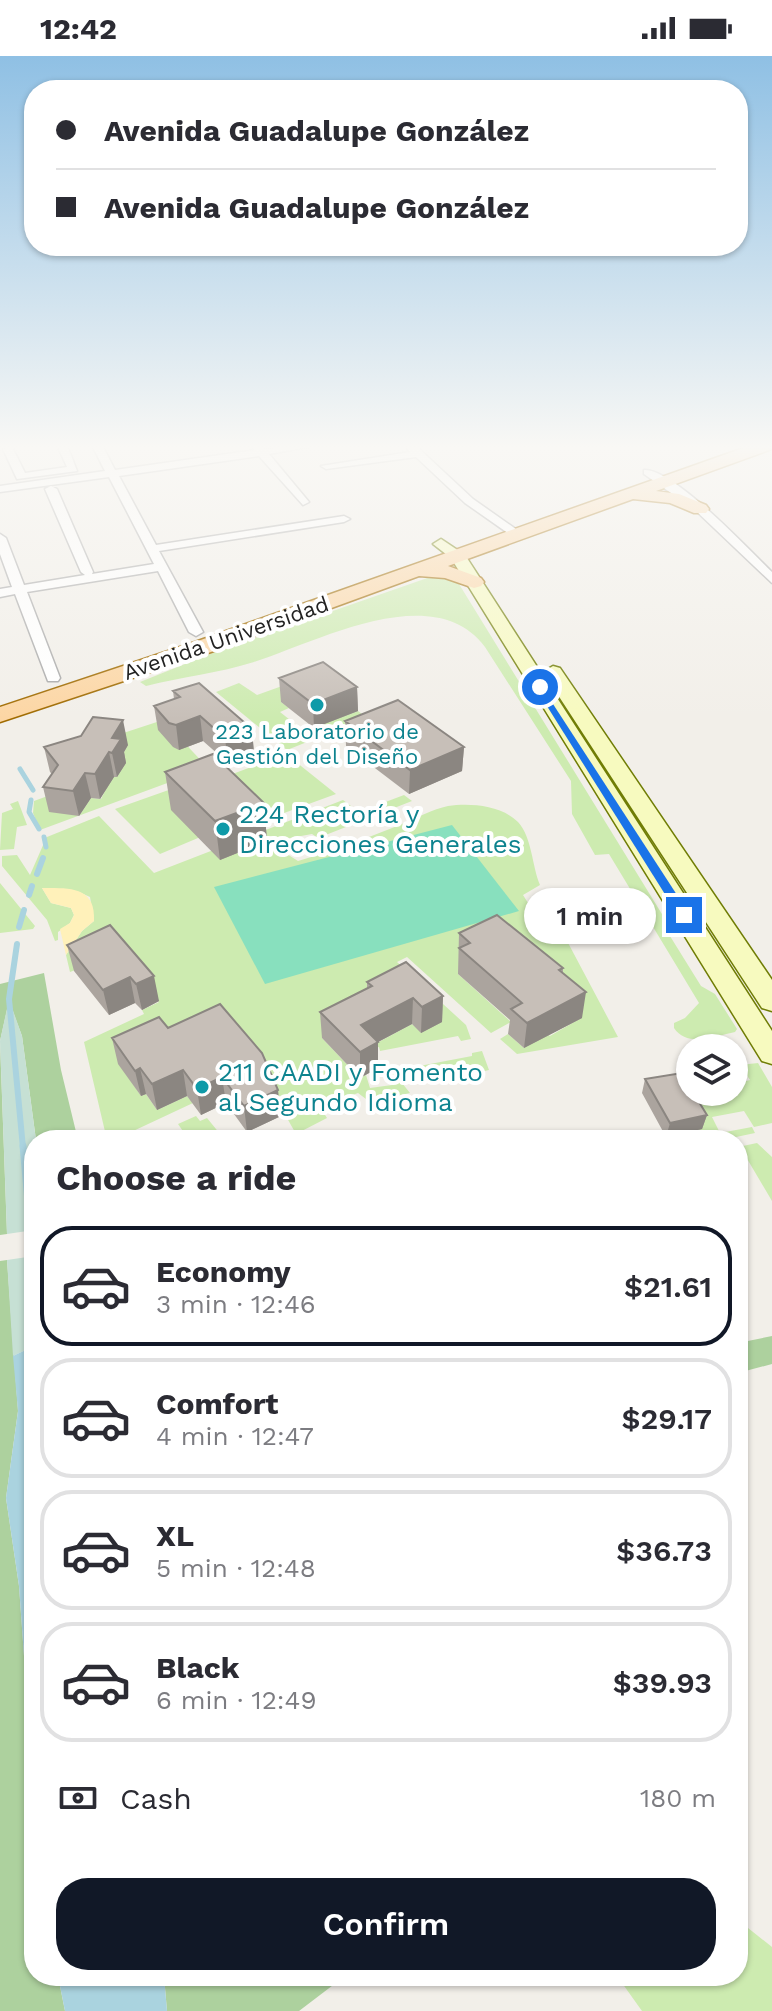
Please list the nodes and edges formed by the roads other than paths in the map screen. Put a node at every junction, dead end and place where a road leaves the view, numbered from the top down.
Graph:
1 (72, 536) edge
2 (144, 536) edge
3 (261, 536) edge
4 (487, 536) edge
5 (728, 536) edge
6 (740, 536) edge
7 (0, 538) edge
8 (456, 547) junction
9 (156, 558) junction
10 (772, 562) edge
11 (414, 571) junction
12 (87, 572) junction
13 (772, 579) edge
14 (474, 582) junction
15 (0, 586) edge
16 (18, 586) junction
17 (0, 593) edge
18 (500, 608) junction
19 (196, 632) junction
20 (53, 678) junction
21 (83, 686) junction
22 (0, 695) edge
23 (0, 715) edge
24 (772, 1001) edge
25 (768, 1042) edge

1 - 12 street
2 - 9 street
3 - 9 street
4 - 8 main road, Avenida Universidad
5 - 13 street
6 - 10 street
7 - 16 street
8 - 11 main road, Avenida Universidad
8 - 14 main road
8 - 18 main road
8 - 19 main road, Avenida Universidad
9 - 12 street
9 - 16 street
9 - 19 street
11 - 14 main road
11 - 21 main road, Avenida Universidad
12 - 16 street
14 - 18 main road
15 - 16 street
16 - 17 street
16 - 20 street
18 - 24 main road
18 - 25 main road
19 - 20 main road, Avenida Universidad
19 - 21 main road
20 - 22 main road, Avenida Universidad
21 - 23 main road, Avenida Universidad

